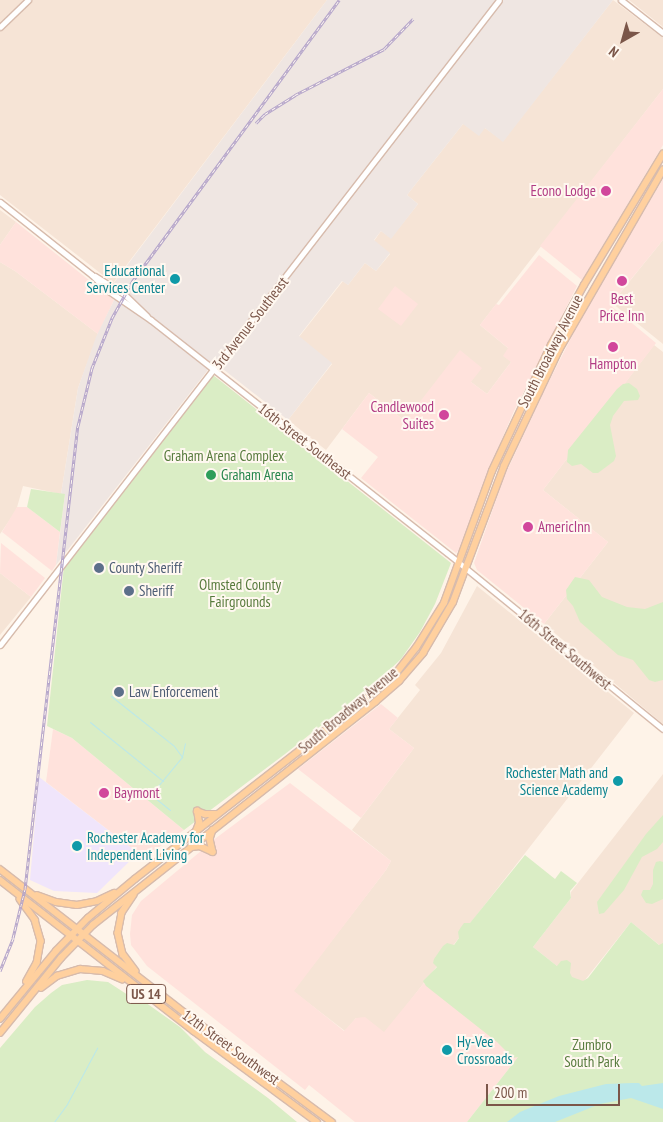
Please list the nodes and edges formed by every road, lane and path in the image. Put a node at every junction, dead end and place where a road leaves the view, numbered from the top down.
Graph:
1 (28, 0) edge
2 (499, 0) edge
3 (621, 0) edge
4 (0, 27) edge
5 (663, 33) edge
6 (663, 154) edge
7 (663, 170) edge
8 (0, 202) edge
9 (214, 369) junction
10 (458, 562) junction
11 (467, 569) junction
12 (0, 645) edge
13 (663, 729) edge
14 (218, 814) junction
15 (213, 829) junction
16 (195, 833) junction
17 (190, 848) junction
18 (0, 868) edge
19 (135, 879) junction
20 (2, 882) edge
21 (143, 884) junction
22 (26, 889) junction
23 (77, 929) junction
24 (84, 934) junction
25 (71, 935) junction
26 (77, 940) junction
27 (151, 987) junction
28 (146, 994) junction
29 (17, 998) junction
30 (12, 1018) junction
31 (0, 1019) edge
32 (0, 1033) edge
33 (317, 1122) edge
34 (332, 1122) edge

1 - 4 main road
2 - 9 main road, 3rd Avenue Southeast
3 - 5 main road
6 - 10 main road, South Broadway Avenue
7 - 11 main road, South Broadway Avenue
8 - 9 main road, 16th Street Southeast
9 - 10 main road, 16th Street Southeast
9 - 12 main road, 3rd Avenue Southeast
10 - 11 main road, 16th Street Southeast
10 - 14 main road, South Broadway Avenue
11 - 13 main road, 16th Street Southwest
11 - 15 main road, South Broadway Avenue
14 - 16 main road, South Broadway Avenue
14 - 16 main road
15 - 17 main road, South Broadway Avenue
15 - 17 main road
16 - 19 main road, South Broadway Avenue
17 - 21 main road, South Broadway Avenue
18 - 22 main road, US 14
19 - 22 main road
19 - 23 main road, South Broadway Avenue
20 - 25 main road, US 14
20 - 29 main road
21 - 24 main road, South Broadway Avenue
21 - 27 main road
22 - 23 main road, US 14
23 - 24 main road, US 14
23 - 25 main road, South Broadway Avenue
24 - 26 main road, South Broadway Avenue
24 - 27 main road, 12th Street Southwest / US 14
25 - 26 main road, 12th Street Southwest / US 14
25 - 29 main road, South Broadway Avenue
26 - 28 main road, 12th Street Southwest / US 14
26 - 30 main road, South Broadway Avenue
27 - 34 main road, 12th Street Southwest / US 14
28 - 30 main road
28 - 33 main road, 12th Street Southwest / US 14
29 - 31 main road, South Broadway Avenue
30 - 32 main road, South Broadway Avenue

